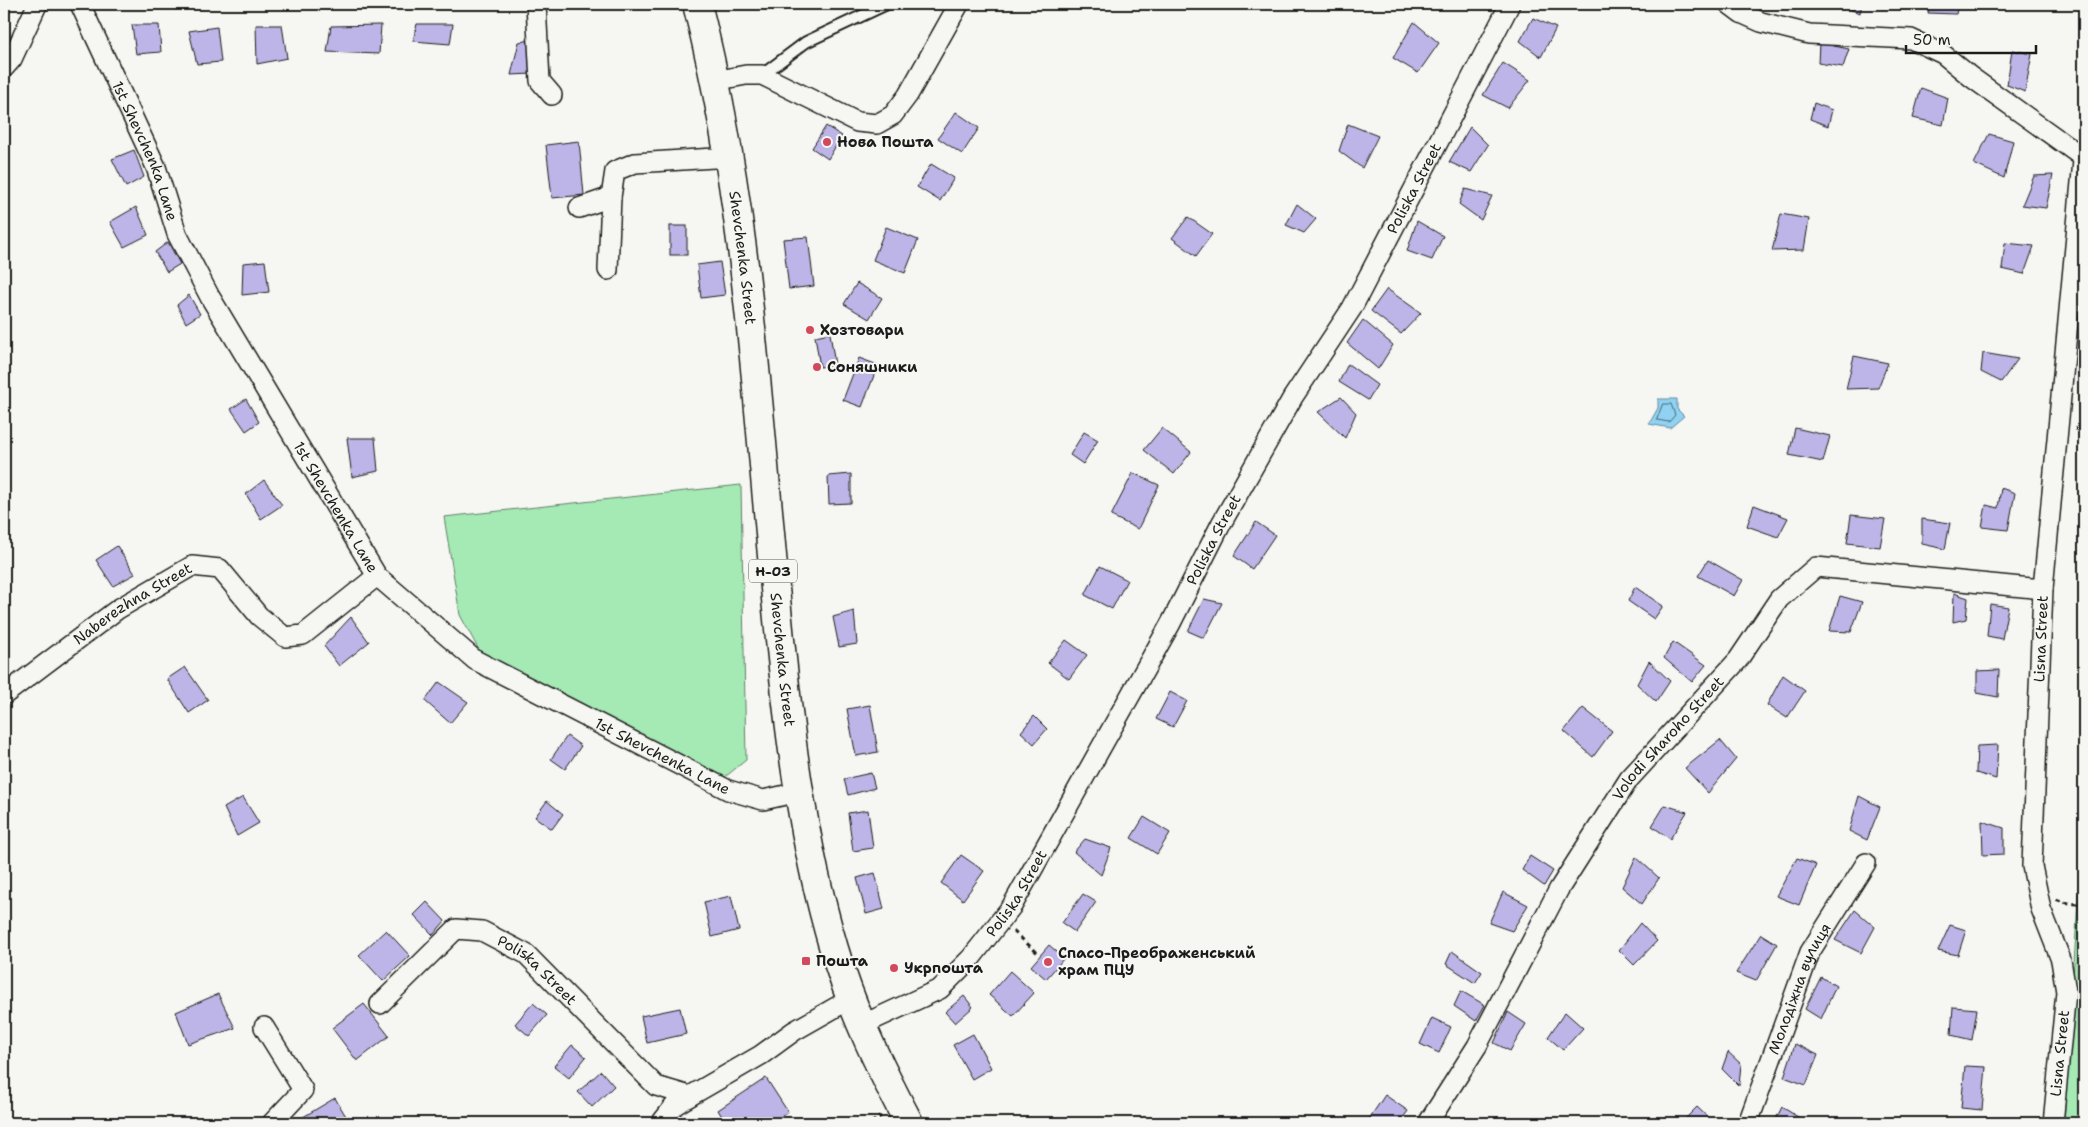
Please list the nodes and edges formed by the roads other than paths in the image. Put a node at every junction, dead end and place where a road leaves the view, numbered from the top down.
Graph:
1 (42, 4) edge
2 (80, 4) edge
3 (536, 4) edge
4 (697, 4) edge
5 (887, 4) edge
6 (959, 4) edge
7 (1510, 4) edge
8 (1729, 4) edge
9 (4, 68) edge
10 (762, 75) junction
11 (714, 81) junction
12 (552, 95) dead end
13 (2084, 150) edge
14 (730, 157) junction
15 (2084, 158) edge
16 (611, 197) junction
17 (579, 208) dead end
18 (608, 270) dead end
19 (378, 576) junction
20 (2044, 589) junction
21 (4, 695) edge
22 (799, 792) junction
23 (1866, 863) dead end
24 (852, 998) junction
25 (380, 1004) dead end
26 (862, 1025) junction
27 (264, 1027) dead end
28 (690, 1096) junction
29 (1444, 1115) edge
30 (272, 1123) edge
31 (661, 1123) edge
32 (909, 1123) edge
33 (1428, 1123) edge
34 (1748, 1123) edge
35 (2053, 1123) edge

1 - 9 street
2 - 19 street, 1st Shevchenka Lane
3 - 12 street
4 - 11 main road, Shevchenka Street / Н-03
5 - 10 lane
6 - 10 street
7 - 26 street, Poliska Street
8 - 15 street
10 - 11 street
11 - 14 main road, Shevchenka Street / Н-03
13 - 15 street, Lisna Street
14 - 16 street
14 - 22 main road, Shevchenka Street / Н-03
15 - 20 street, Lisna Street
16 - 17 street
16 - 18 street
19 - 21 street, Naberezhna Street
19 - 22 street, 1st Shevchenka Lane
20 - 29 street, Volodi Sharoho Street
20 - 35 street, Lisna Street
22 - 24 main road, Shevchenka Street / Н-03
23 - 34 street, Молодіжна вулиця
24 - 26 main road, Shevchenka Street / Н-03
24 - 28 street
25 - 28 street, Poliska Street
26 - 32 main road, Shevchenka Street / Н-03
27 - 30 street
28 - 31 street
29 - 33 street, Volodi Sharoho Street

